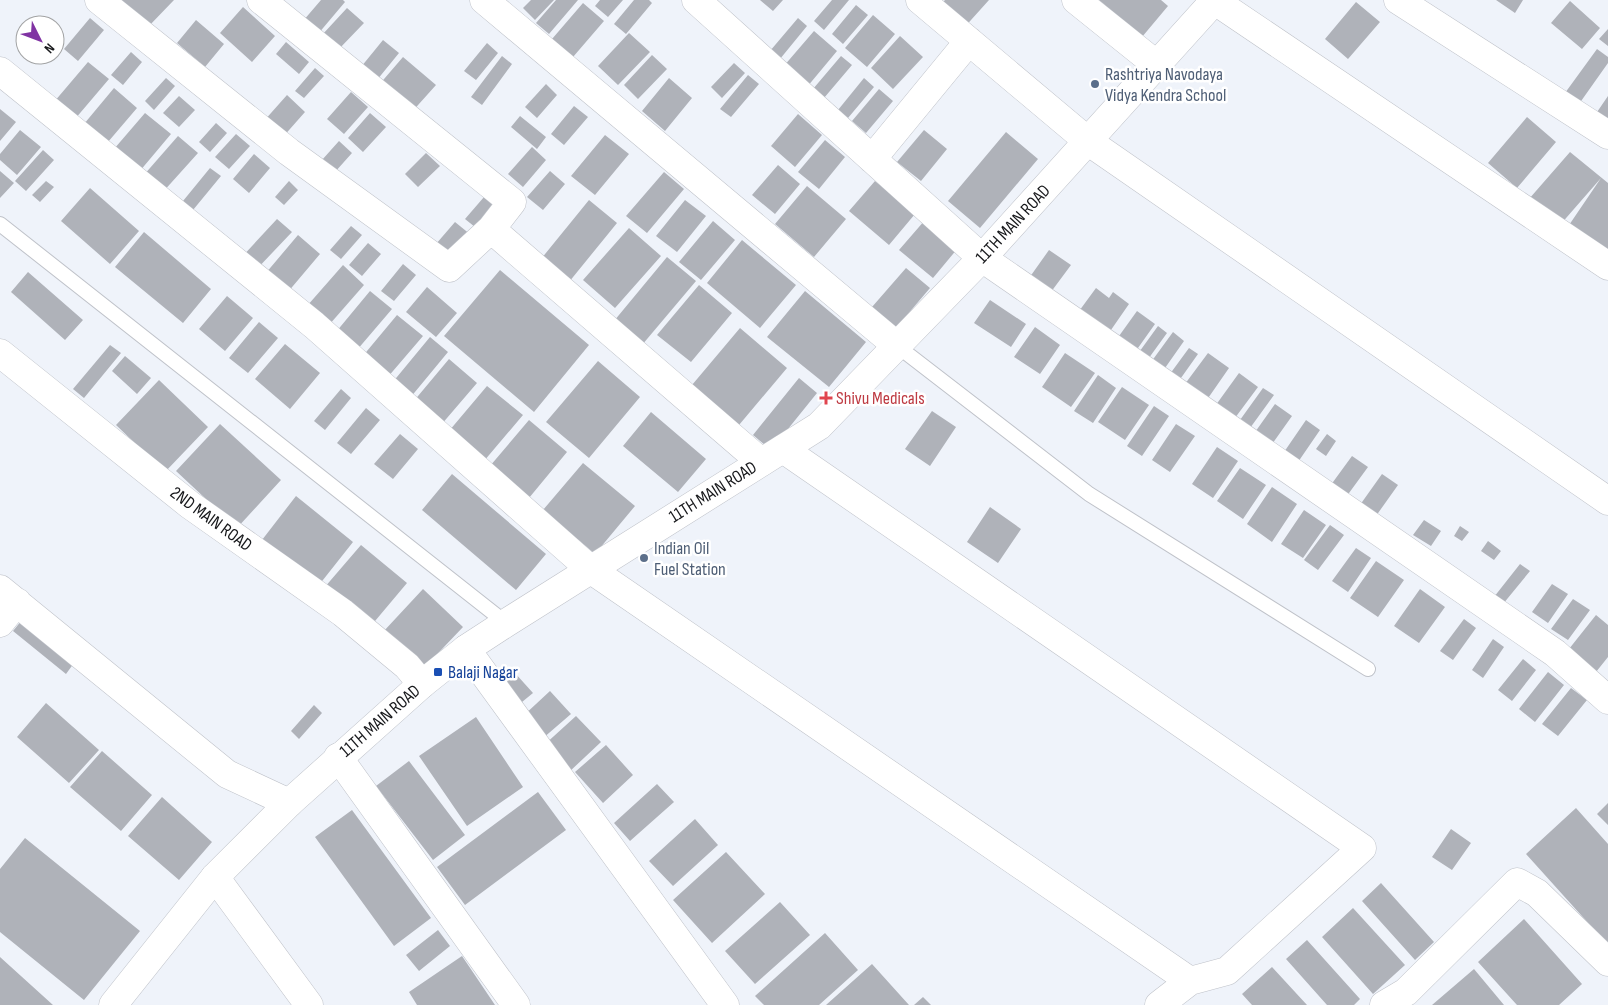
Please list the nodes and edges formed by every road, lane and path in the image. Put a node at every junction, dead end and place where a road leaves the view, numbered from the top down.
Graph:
1 (99, 0) edge
2 (261, 0) edge
3 (484, 0) edge
4 (696, 0) edge
5 (920, 0) edge
6 (1076, 0) edge
7 (1215, 0) edge
8 (1398, 0) edge
9 (969, 41) junction
10 (1157, 65) junction
11 (0, 71) edge
12 (1608, 135) edge
13 (1089, 142) junction
14 (872, 159) junction
15 (0, 224) edge
16 (491, 230) junction
17 (982, 258) junction
18 (1608, 266) edge
19 (896, 345) junction
20 (0, 353) edge
21 (772, 456) junction
22 (1608, 501) edge
23 (590, 569) junction
24 (9, 595) edge
25 (0, 623) edge
26 (506, 623) junction
27 (466, 650) junction
28 (1368, 669) dead end
29 (422, 684) junction
30 (1608, 700) edge
31 (338, 757) junction
32 (289, 803) junction
33 (215, 877) junction
34 (1608, 962) edge
35 (1190, 981) junction
36 (1403, 1001) edge
37 (113, 1005) edge
38 (309, 1005) edge
39 (516, 1005) edge
40 (725, 1005) edge
41 (1159, 1005) edge

1 - 16 street
2 - 16 street
3 - 19 street
4 - 14 street
5 - 9 street
6 - 10 street
7 - 10 street, 11TH MAIN ROAD
7 - 18 street
8 - 12 street
9 - 13 street
9 - 14 street
10 - 13 street, 11TH MAIN ROAD
11 - 23 street
13 - 17 street, 11TH MAIN ROAD
13 - 22 street
14 - 17 street
15 - 26 lane
16 - 21 street
17 - 19 street, 11TH MAIN ROAD
17 - 30 street
19 - 21 street, 11TH MAIN ROAD
19 - 28 lane
20 - 29 street, 2ND MAIN ROAD
21 - 23 street, 11TH MAIN ROAD
21 - 35 street
23 - 26 street, 11TH MAIN ROAD
23 - 35 street
24 - 25 street
24 - 32 street
26 - 27 street, 11TH MAIN ROAD
27 - 29 street, 11TH MAIN ROAD
27 - 40 street
29 - 31 street, 11TH MAIN ROAD
31 - 32 street, 11TH MAIN ROAD
31 - 39 street
32 - 33 street, 11TH MAIN ROAD
33 - 37 street, 11TH MAIN ROAD
33 - 38 street
34 - 36 street
35 - 41 street

